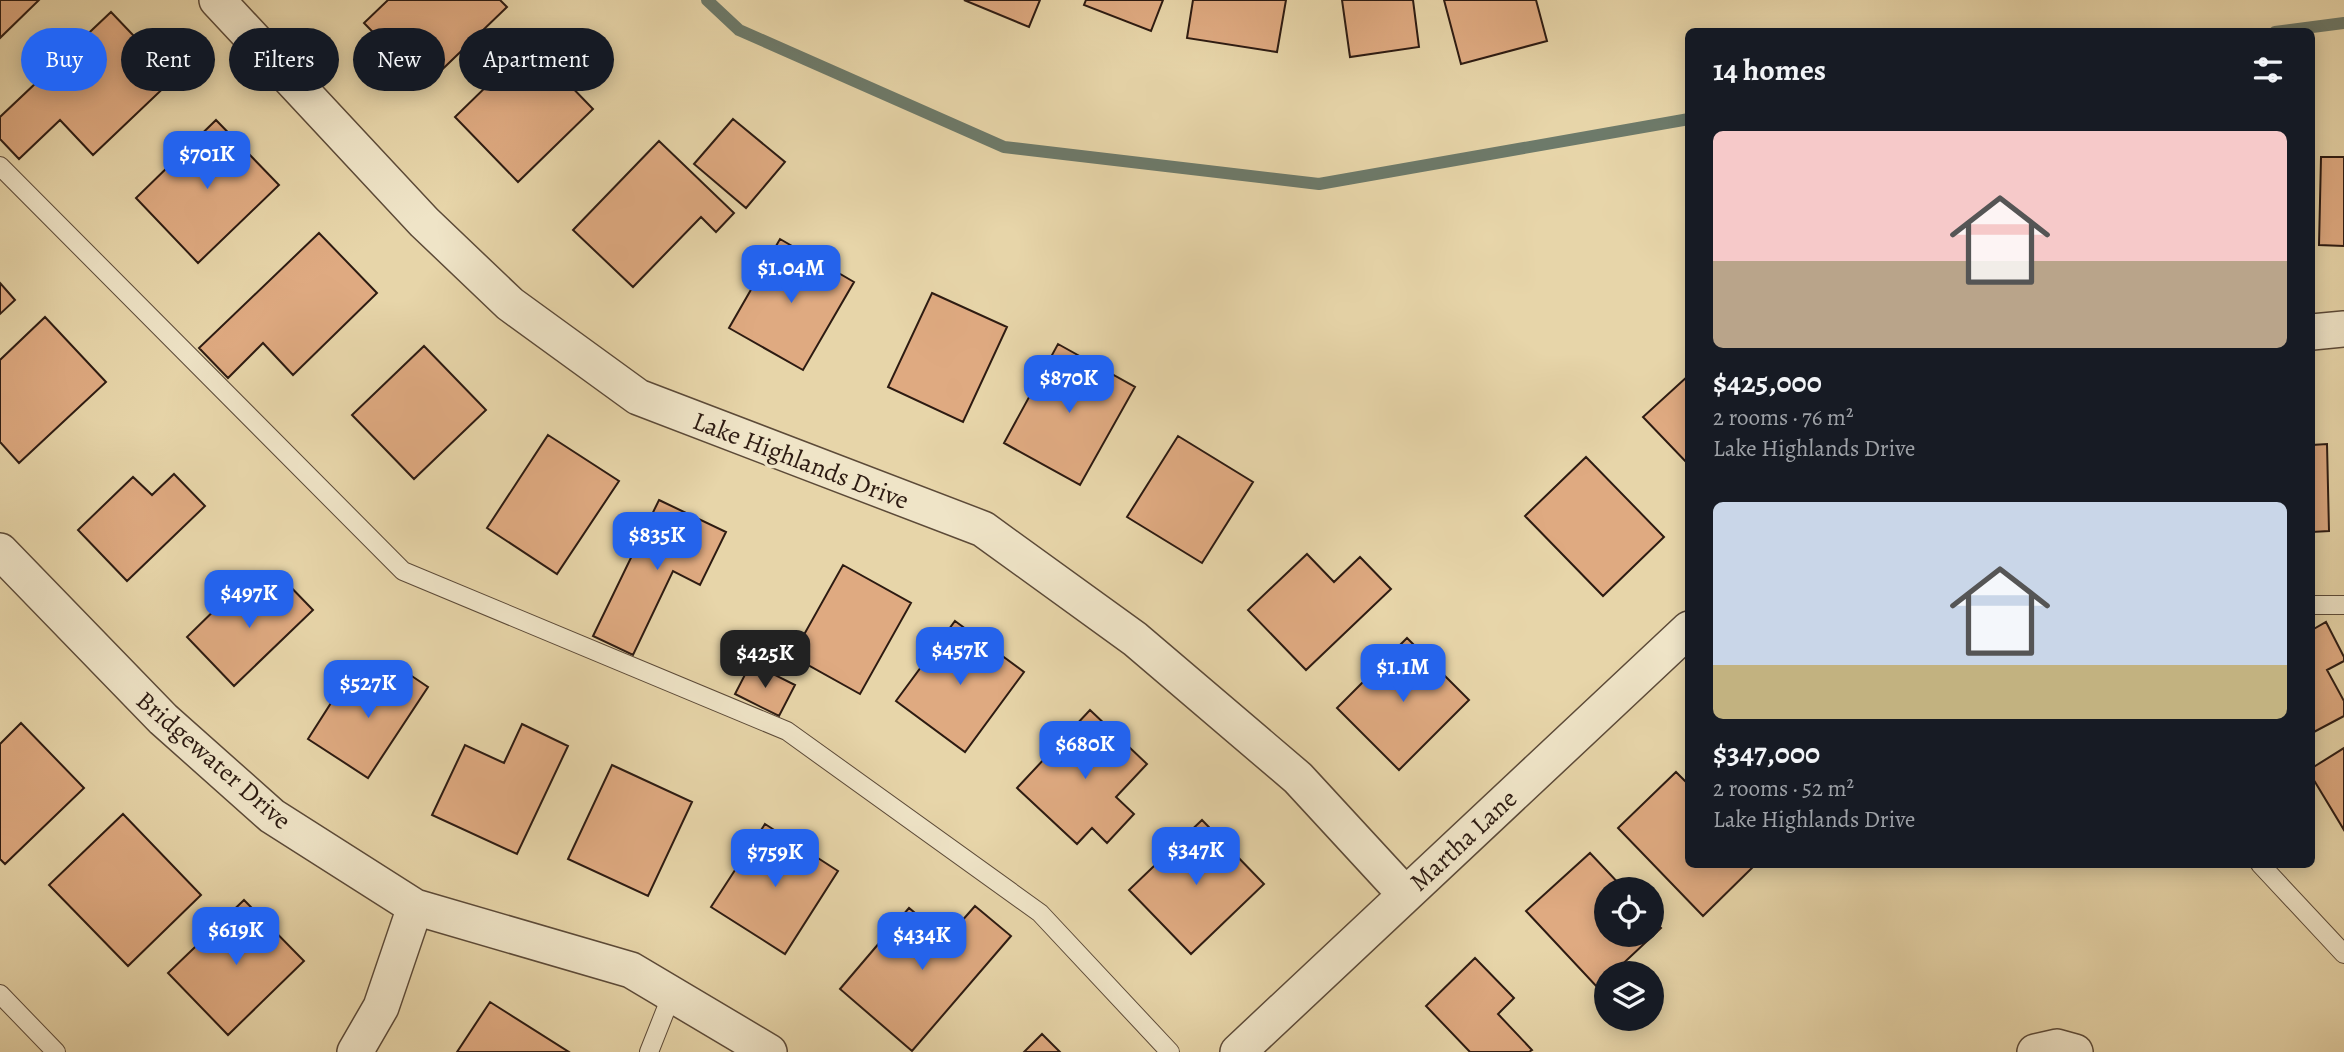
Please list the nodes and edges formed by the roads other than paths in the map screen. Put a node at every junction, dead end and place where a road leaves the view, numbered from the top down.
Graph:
1 (217, 0) edge
2 (0, 166) edge
3 (2344, 329) edge
4 (2315, 332) edge
5 (0, 551) edge
6 (2344, 605) edge
7 (2315, 606) edge
8 (1685, 633) edge
9 (2264, 868) edge
10 (1405, 894) junction
11 (415, 907) junction
12 (2344, 954) edge
13 (0, 994) edge
14 (673, 994) junction
15 (56, 1052) edge
16 (355, 1052) edge
17 (649, 1052) edge
18 (769, 1052) edge
19 (1170, 1052) edge
20 (1238, 1052) edge

1 - 10 street, Lake Highlands Drive
2 - 19 lane
3 - 4 street
5 - 11 street, Bridgewater Drive
6 - 7 lane
8 - 10 street, Martha Lane
9 - 12 lane
10 - 20 street, Martha Lane
11 - 14 street, Bridgewater Drive
11 - 16 street
13 - 15 lane
14 - 17 lane
14 - 18 street, Bridgewater Drive

